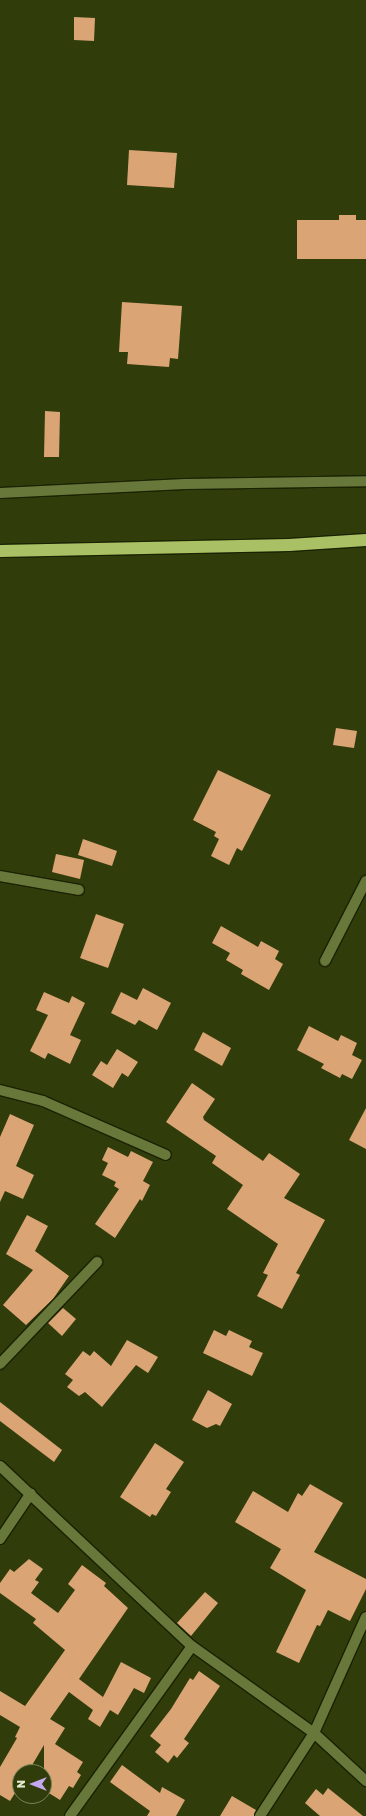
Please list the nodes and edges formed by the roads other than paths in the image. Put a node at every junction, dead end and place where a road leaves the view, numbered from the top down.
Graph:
1 (366, 481) edge
2 (0, 493) edge
3 (366, 540) edge
4 (0, 551) edge
5 (0, 876) edge
6 (366, 881) edge
7 (78, 890) dead end
8 (326, 961) dead end
9 (0, 1090) edge
10 (166, 1155) dead end
11 (97, 1262) dead end
12 (0, 1364) edge
13 (0, 1466) edge
14 (32, 1493) junction
15 (0, 1539) edge
16 (366, 1617) edge
17 (192, 1646) junction
18 (314, 1733) junction
19 (366, 1781) edge
20 (70, 1816) edge
21 (260, 1816) edge

1 - 2 street
3 - 4 highway
5 - 7 street
6 - 8 street
9 - 10 street
11 - 12 street
13 - 14 street
14 - 15 street
14 - 17 street
16 - 18 street
17 - 18 street
17 - 20 street
18 - 19 street
18 - 21 street

